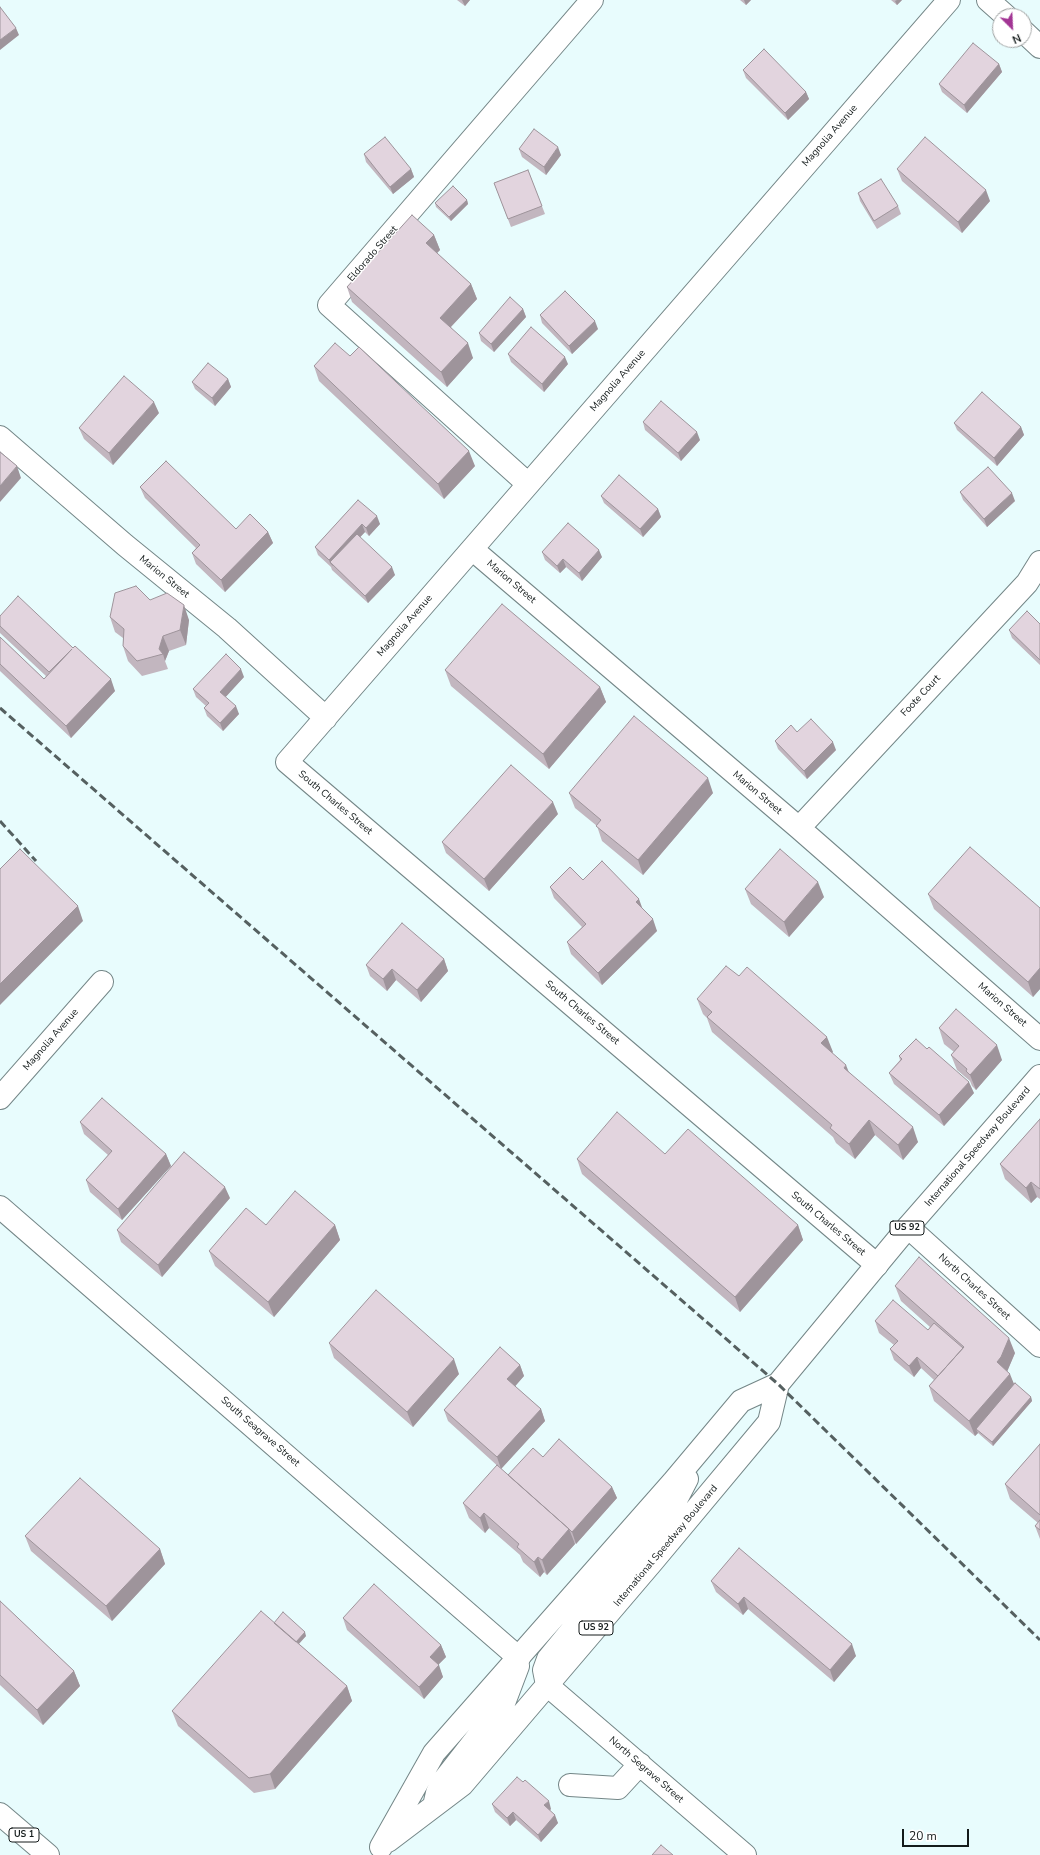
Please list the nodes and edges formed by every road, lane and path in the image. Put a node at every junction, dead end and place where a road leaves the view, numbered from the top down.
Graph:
1 (592, 0) edge
2 (949, 0) edge
3 (988, 0) edge
4 (997, 8) edge
5 (1032, 40) edge
6 (1040, 47) edge
7 (0, 437) edge
8 (528, 484) junction
9 (472, 549) junction
10 (1040, 562) edge
11 (326, 718) junction
12 (287, 762) joint
13 (799, 828) junction
14 (102, 982) dead end
15 (1040, 1039) edge
16 (1040, 1076) edge
17 (0, 1098) edge
18 (0, 1206) edge
19 (908, 1227) junction
20 (877, 1265) junction
21 (1040, 1346) edge
22 (778, 1384) junction
23 (707, 1443) junction
24 (519, 1658) junction
25 (547, 1685) junction
26 (640, 1764) junction
27 (570, 1785) dead end
28 (434, 1806) junction
29 (0, 1814) edge
30 (377, 1851) edge
31 (48, 1855) edge
32 (745, 1855) edge

1 - 8 street, Eldorado Street
2 - 8 street, Magnolia Avenue
3 - 4 street
5 - 6 street
7 - 11 street, Marion Street
8 - 9 street, Magnolia Avenue
9 - 11 street, Magnolia Avenue
9 - 13 street, Marion Street
10 - 13 street, Foote Court
11 - 12 street, Magnolia Avenue
12 - 20 street, South Charles Street
13 - 15 street, Marion Street
14 - 17 street, Magnolia Avenue
16 - 19 street, International Speedway Boulevard / US 92
18 - 24 street, South Seagrave Street
19 - 20 street, International Speedway Boulevard / US 92
19 - 21 street, North Charles Street
20 - 22 street, International Speedway Boulevard / US 92
22 - 23 street, International Speedway Boulevard / US 92
22 - 25 street, International Speedway Boulevard / US 92
23 - 24 street, International Speedway Boulevard / US 92
23 - 25 street
24 - 28 street
24 - 30 street, International Speedway Boulevard / US 92
25 - 26 street, North Segrave Street
25 - 28 street, International Speedway Boulevard / US 92
26 - 27 street
26 - 32 street, North Segrave Street
28 - 30 street, International Speedway Boulevard / US 92
29 - 31 street, US 1

